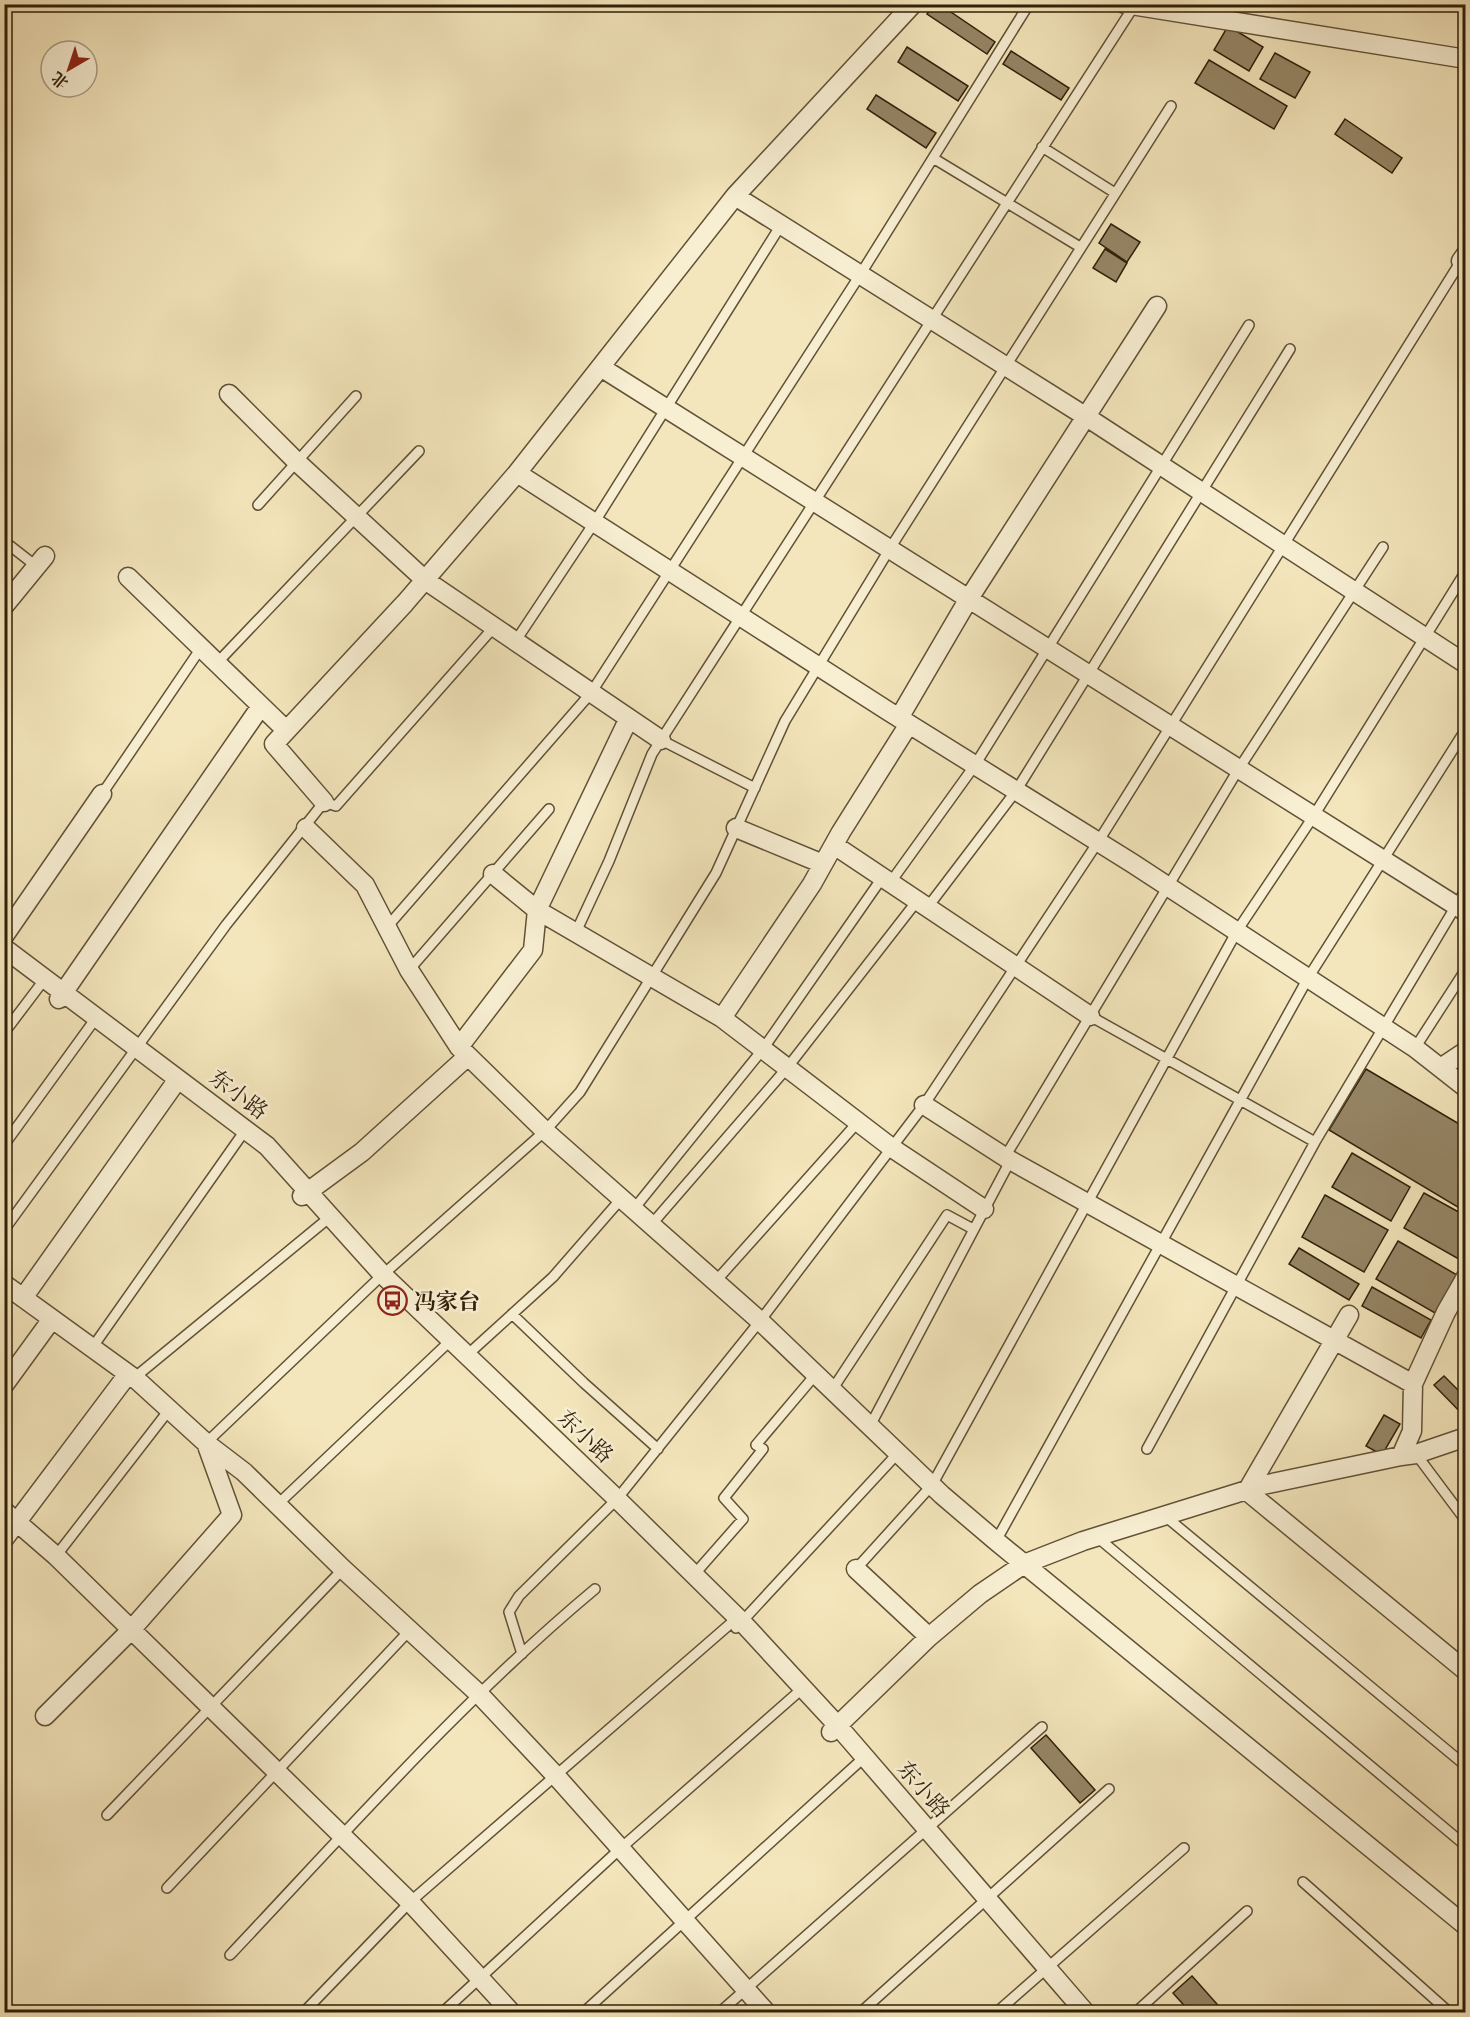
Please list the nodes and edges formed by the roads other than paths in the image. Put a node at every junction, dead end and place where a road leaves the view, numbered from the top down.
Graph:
1 (914, 4) edge
2 (1029, 4) edge
3 (1130, 5) edge
4 (1466, 59) edge
5 (1171, 106) dead end
6 (1042, 147) junction
7 (933, 158) junction
8 (1115, 193) junction
9 (735, 196) junction
10 (1006, 203) junction
11 (781, 225) junction
12 (1080, 247) junction
13 (1463, 257) edge
14 (860, 274) junction
15 (1157, 306) dead end
16 (932, 320) junction
17 (1249, 325) dead end
18 (1290, 349) dead end
19 (1006, 366) junction
20 (602, 369) junction
21 (229, 394) dead end
22 (356, 396) dead end
23 (665, 408) junction
24 (1085, 416) junction
25 (419, 451) dead end
26 (741, 456) junction
27 (297, 462) junction
28 (1161, 466) junction
29 (517, 473) junction
30 (1200, 491) junction
31 (816, 503) junction
32 (258, 505) dead end
33 (357, 517) junction
34 (594, 523) junction
35 (4, 541) edge
36 (1282, 544) junction
37 (1383, 547) dead end
38 (889, 550) junction
39 (41, 561) joint
40 (668, 570) junction
41 (1466, 572) edge
42 (128, 577) dead end
43 (425, 580) junction
44 (1354, 592) junction
45 (968, 600) junction
46 (4, 606) edge
47 (742, 618) junction
48 (494, 627) junction
49 (1424, 637) junction
50 (515, 642) junction
51 (201, 648) junction
52 (1047, 649) junction
53 (217, 663) junction
54 (1466, 664) edge
55 (818, 667) junction
56 (1088, 675) junction
57 (591, 693) junction
58 (261, 706) junction
59 (629, 718) junction
60 (904, 721) junction
61 (1170, 727) junction
62 (1466, 729) edge
63 (286, 730) junction
64 (661, 740) junction
65 (975, 765) junction
66 (1238, 770) junction
67 (754, 788) junction
68 (1016, 791) junction
69 (102, 794) joint
70 (324, 802) junction
71 (549, 809) dead end
72 (1313, 817) junction
73 (306, 828) junction
74 (736, 828) junction
75 (1098, 842) junction
76 (834, 844) junction
77 (1382, 861) junction
78 (823, 864) junction
79 (493, 874) junction
80 (886, 880) junction
81 (1167, 886) junction
82 (1466, 890) edge
83 (922, 905) junction
84 (1460, 909) edge
85 (537, 910) junction
86 (387, 927) junction
87 (576, 932) junction
88 (1237, 932) junction
89 (4, 936) edge
90 (4, 948) edge
91 (4, 957) edge
92 (1015, 968) junction
93 (1466, 969) edge
94 (409, 970) junction
95 (654, 976) junction
96 (1308, 978) junction
97 (42, 983) junction
98 (60, 997) junction
99 (1090, 1016) junction
100 (722, 1018) junction
101 (94, 1021) junction
102 (1382, 1027) junction
103 (4, 1033) edge
104 (1414, 1048) junction
105 (764, 1049) junction
106 (134, 1050) junction
107 (1466, 1051) edge
108 (464, 1052) junction
109 (1167, 1059) junction
110 (1442, 1067) junction
111 (788, 1068) junction
112 (176, 1081) junction
113 (1466, 1088) edge
114 (1240, 1100) junction
115 (924, 1105) junction
116 (858, 1122) junction
117 (244, 1131) junction
118 (545, 1131) junction
119 (1315, 1142) junction
120 (4, 1145) edge
121 (892, 1148) junction
122 (1008, 1159) junction
123 (305, 1194) junction
124 (1087, 1203) junction
125 (627, 1204) junction
126 (984, 1209) junction
127 (327, 1219) junction
128 (651, 1225) junction
129 (973, 1229) junction
130 (4, 1230) edge
131 (1160, 1245) junction
132 (380, 1277) junction
133 (715, 1282) junction
134 (4, 1284) edge
135 (1237, 1287) junction
136 (1463, 1288) edge
137 (23, 1298) junction
138 (512, 1314) junction
139 (1349, 1315) dead end
140 (52, 1319) junction
141 (760, 1321) junction
142 (1335, 1341) junction
143 (448, 1344) junction
144 (92, 1348) junction
145 (464, 1359) junction
146 (816, 1374) junction
147 (131, 1376) junction
148 (1413, 1384) junction
149 (4, 1385) edge
150 (832, 1390) junction
151 (169, 1410) junction
152 (870, 1426) junction
153 (1466, 1437) edge
154 (206, 1443) junction
155 (658, 1449) junction
156 (1147, 1449) dead end
157 (898, 1453) junction
158 (1409, 1455) junction
159 (932, 1485) junction
160 (1247, 1491) junction
161 (615, 1502) junction
162 (277, 1504) junction
163 (1165, 1516) junction
164 (11, 1517) edge
165 (1466, 1521) edge
166 (1097, 1537) junction
167 (4, 1539) edge
168 (996, 1541) junction
169 (56, 1556) junction
170 (1024, 1564) junction
171 (343, 1569) junction
172 (856, 1569) joint
173 (692, 1578) junction
174 (595, 1589) dead end
175 (736, 1623) junction
176 (131, 1630) junction
177 (409, 1630) junction
178 (929, 1637) junction
179 (522, 1654) junction
180 (1466, 1671) edge
181 (800, 1692) junction
182 (479, 1694) junction
183 (210, 1706) junction
184 (45, 1716) dead end
185 (1042, 1727) dead end
186 (835, 1729) junction
187 (858, 1763) junction
188 (1466, 1766) edge
189 (276, 1770) junction
190 (556, 1776) junction
191 (1109, 1789) dead end
192 (107, 1815) dead end
193 (922, 1831) junction
194 (343, 1835) junction
195 (1466, 1846) edge
196 (621, 1848) junction
197 (1184, 1848) dead end
198 (1303, 1882) dead end
199 (167, 1888) dead end
200 (982, 1901) junction
201 (410, 1902) junction
202 (1247, 1911) dead end
203 (686, 1922) junction
204 (1466, 1926) edge
205 (230, 1954) dead end
206 (1043, 1972) junction
207 (480, 1979) junction
208 (745, 1989) junction
209 (304, 2013) edge
210 (443, 2013) edge
211 (511, 2013) edge
212 (584, 2013) edge
213 (720, 2013) edge
214 (766, 2013) edge
215 (861, 2013) edge
216 (997, 2013) edge
217 (1072, 2013) edge
218 (1085, 2013) edge
219 (1136, 2013) edge
220 (1449, 2013) edge

1 - 9 street
2 - 7 lane
3 - 4 street
3 - 6 lane
5 - 8 lane
6 - 8 lane
6 - 10 lane
7 - 10 lane
7 - 14 lane
8 - 12 lane
9 - 11 street
9 - 20 street
10 - 12 lane
10 - 16 lane
11 - 14 street
11 - 23 lane
12 - 19 lane
13 - 36 lane
14 - 16 street
14 - 26 lane
15 - 24 street
16 - 19 street
16 - 31 lane
17 - 28 lane
18 - 30 lane
19 - 24 street
19 - 38 lane
20 - 23 street
20 - 29 street
21 - 27 street
22 - 27 lane
23 - 26 street
23 - 34 lane
24 - 28 street
24 - 45 street
25 - 33 lane
26 - 31 street
26 - 40 lane
27 - 32 lane
27 - 33 street
28 - 30 street
28 - 52 lane
29 - 34 street
29 - 43 street
30 - 36 street
30 - 56 lane
31 - 38 street
31 - 47 lane
33 - 43 street
33 - 53 lane
34 - 40 street
34 - 50 lane
35 - 39 lane
36 - 44 street
36 - 61 lane
37 - 44 lane
38 - 45 street
38 - 55 lane
39 - 46 street
40 - 47 street
40 - 57 lane
41 - 49 lane
42 - 51 street
43 - 48 street
43 - 63 street
44 - 49 street
44 - 66 lane
45 - 52 street
45 - 60 street
47 - 55 street
47 - 64 lane
48 - 50 street
48 - 70 lane
49 - 54 street
49 - 72 lane
50 - 57 street
51 - 53 street
51 - 69 lane
52 - 56 street
52 - 65 lane
53 - 58 street
55 - 60 street
55 - 67 lane
56 - 61 street
56 - 68 lane
57 - 59 street
57 - 86 lane
58 - 63 street
58 - 98 street
59 - 64 street
59 - 85 street
60 - 65 street
60 - 76 street
61 - 66 street
61 - 75 lane
62 - 77 lane
63 - 70 street
64 - 67 lane
64 - 87 lane
65 - 68 street
65 - 80 lane
66 - 72 street
66 - 81 lane
67 - 74 lane
68 - 75 street
68 - 83 lane
69 - 89 street
70 - 73 lane
71 - 79 lane
72 - 77 street
72 - 88 lane
73 - 86 street
73 - 106 lane
74 - 78 street
74 - 95 lane
75 - 81 street
75 - 92 lane
76 - 78 street
76 - 80 street
77 - 84 street
77 - 96 lane
78 - 100 street
79 - 85 street
79 - 94 lane
80 - 83 street
80 - 105 lane
81 - 88 street
81 - 99 lane
82 - 84 lane
83 - 92 street
83 - 111 lane
84 - 102 lane
85 - 87 street
85 - 108 street
86 - 94 street
87 - 95 street
88 - 96 street
88 - 109 lane
90 - 97 street, 东小路
91 - 97 street, 东小路
92 - 99 street
92 - 115 lane
93 - 104 lane
94 - 108 street
95 - 100 street
95 - 118 lane
96 - 102 street
96 - 114 lane
97 - 98 street, 东小路
97 - 103 lane
98 - 101 street, 东小路
99 - 109 lane
99 - 122 lane
100 - 105 street
101 - 106 street, 东小路
101 - 120 lane
102 - 104 street
102 - 119 lane
104 - 110 street
105 - 111 street
105 - 125 lane
106 - 112 street, 东小路
106 - 130 lane
107 - 110 street
108 - 118 street
108 - 123 street
109 - 114 lane
109 - 124 lane
110 - 113 street
111 - 116 street
111 - 128 lane
112 - 117 street, 东小路
112 - 137 street
114 - 119 lane
114 - 131 lane
115 - 121 lane
115 - 122 street
116 - 121 street
116 - 133 lane
117 - 123 street, 东小路
117 - 144 lane
118 - 125 street
118 - 132 lane
119 - 135 lane
121 - 126 street
121 - 141 lane
122 - 124 street
122 - 126 lane
123 - 127 street, 东小路
124 - 131 street
124 - 159 lane
125 - 128 street
125 - 138 lane
126 - 129 lane
127 - 132 street, 东小路
127 - 147 lane
128 - 133 street
129 - 150 lane
129 - 152 lane
131 - 135 street
131 - 168 lane
132 - 143 street, 东小路
132 - 154 lane
133 - 141 street
134 - 137 street
135 - 142 street
135 - 156 lane
136 - 148 street
137 - 140 street
138 - 145 lane
138 - 155 lane
139 - 142 street
140 - 144 street
140 - 149 street
141 - 146 street
141 - 155 lane
142 - 148 street
142 - 160 street
143 - 145 street, 东小路
143 - 162 lane
144 - 147 street
145 - 161 street, 东小路
146 - 150 street
146 - 173 lane
147 - 151 street
147 - 164 street
148 - 158 street
150 - 152 street
151 - 154 street
151 - 169 lane
152 - 157 street
153 - 158 street
154 - 162 street
154 - 176 street
155 - 161 lane
157 - 159 street
157 - 175 lane
158 - 160 street
158 - 165 lane
159 - 168 street
159 - 172 lane
160 - 163 street
160 - 180 street
161 - 173 street, 东小路
161 - 179 lane
162 - 171 street
163 - 166 street
163 - 188 lane
164 - 167 street
164 - 169 street
166 - 170 street
166 - 195 lane
168 - 170 street
169 - 176 street
170 - 178 street
170 - 204 street
171 - 177 street
171 - 183 lane
172 - 178 street
173 - 175 street, 东小路
174 - 179 lane
175 - 181 street, 东小路
175 - 190 lane
176 - 183 street
176 - 184 street
177 - 182 street
177 - 189 lane
178 - 186 street
179 - 182 lane
181 - 186 street, 东小路
181 - 196 lane
182 - 190 street
182 - 194 lane
183 - 189 street
183 - 192 lane
185 - 193 lane
186 - 187 street, 东小路
186 - 193 street, 东小路
187 - 193 street, 东小路
187 - 203 lane
189 - 194 street
189 - 199 lane
190 - 196 street
190 - 201 lane
191 - 200 lane
193 - 200 street, 东小路
193 - 208 lane
194 - 201 street
194 - 205 lane
196 - 203 street
196 - 207 lane
197 - 206 lane
198 - 220 lane
200 - 206 street, 东小路
200 - 215 lane
201 - 207 street
201 - 209 lane
202 - 219 lane
203 - 208 street
203 - 212 lane
206 - 216 lane
206 - 217 street, 东小路
206 - 218 street, 东小路
207 - 210 lane
207 - 211 street
208 - 213 lane
208 - 214 street

